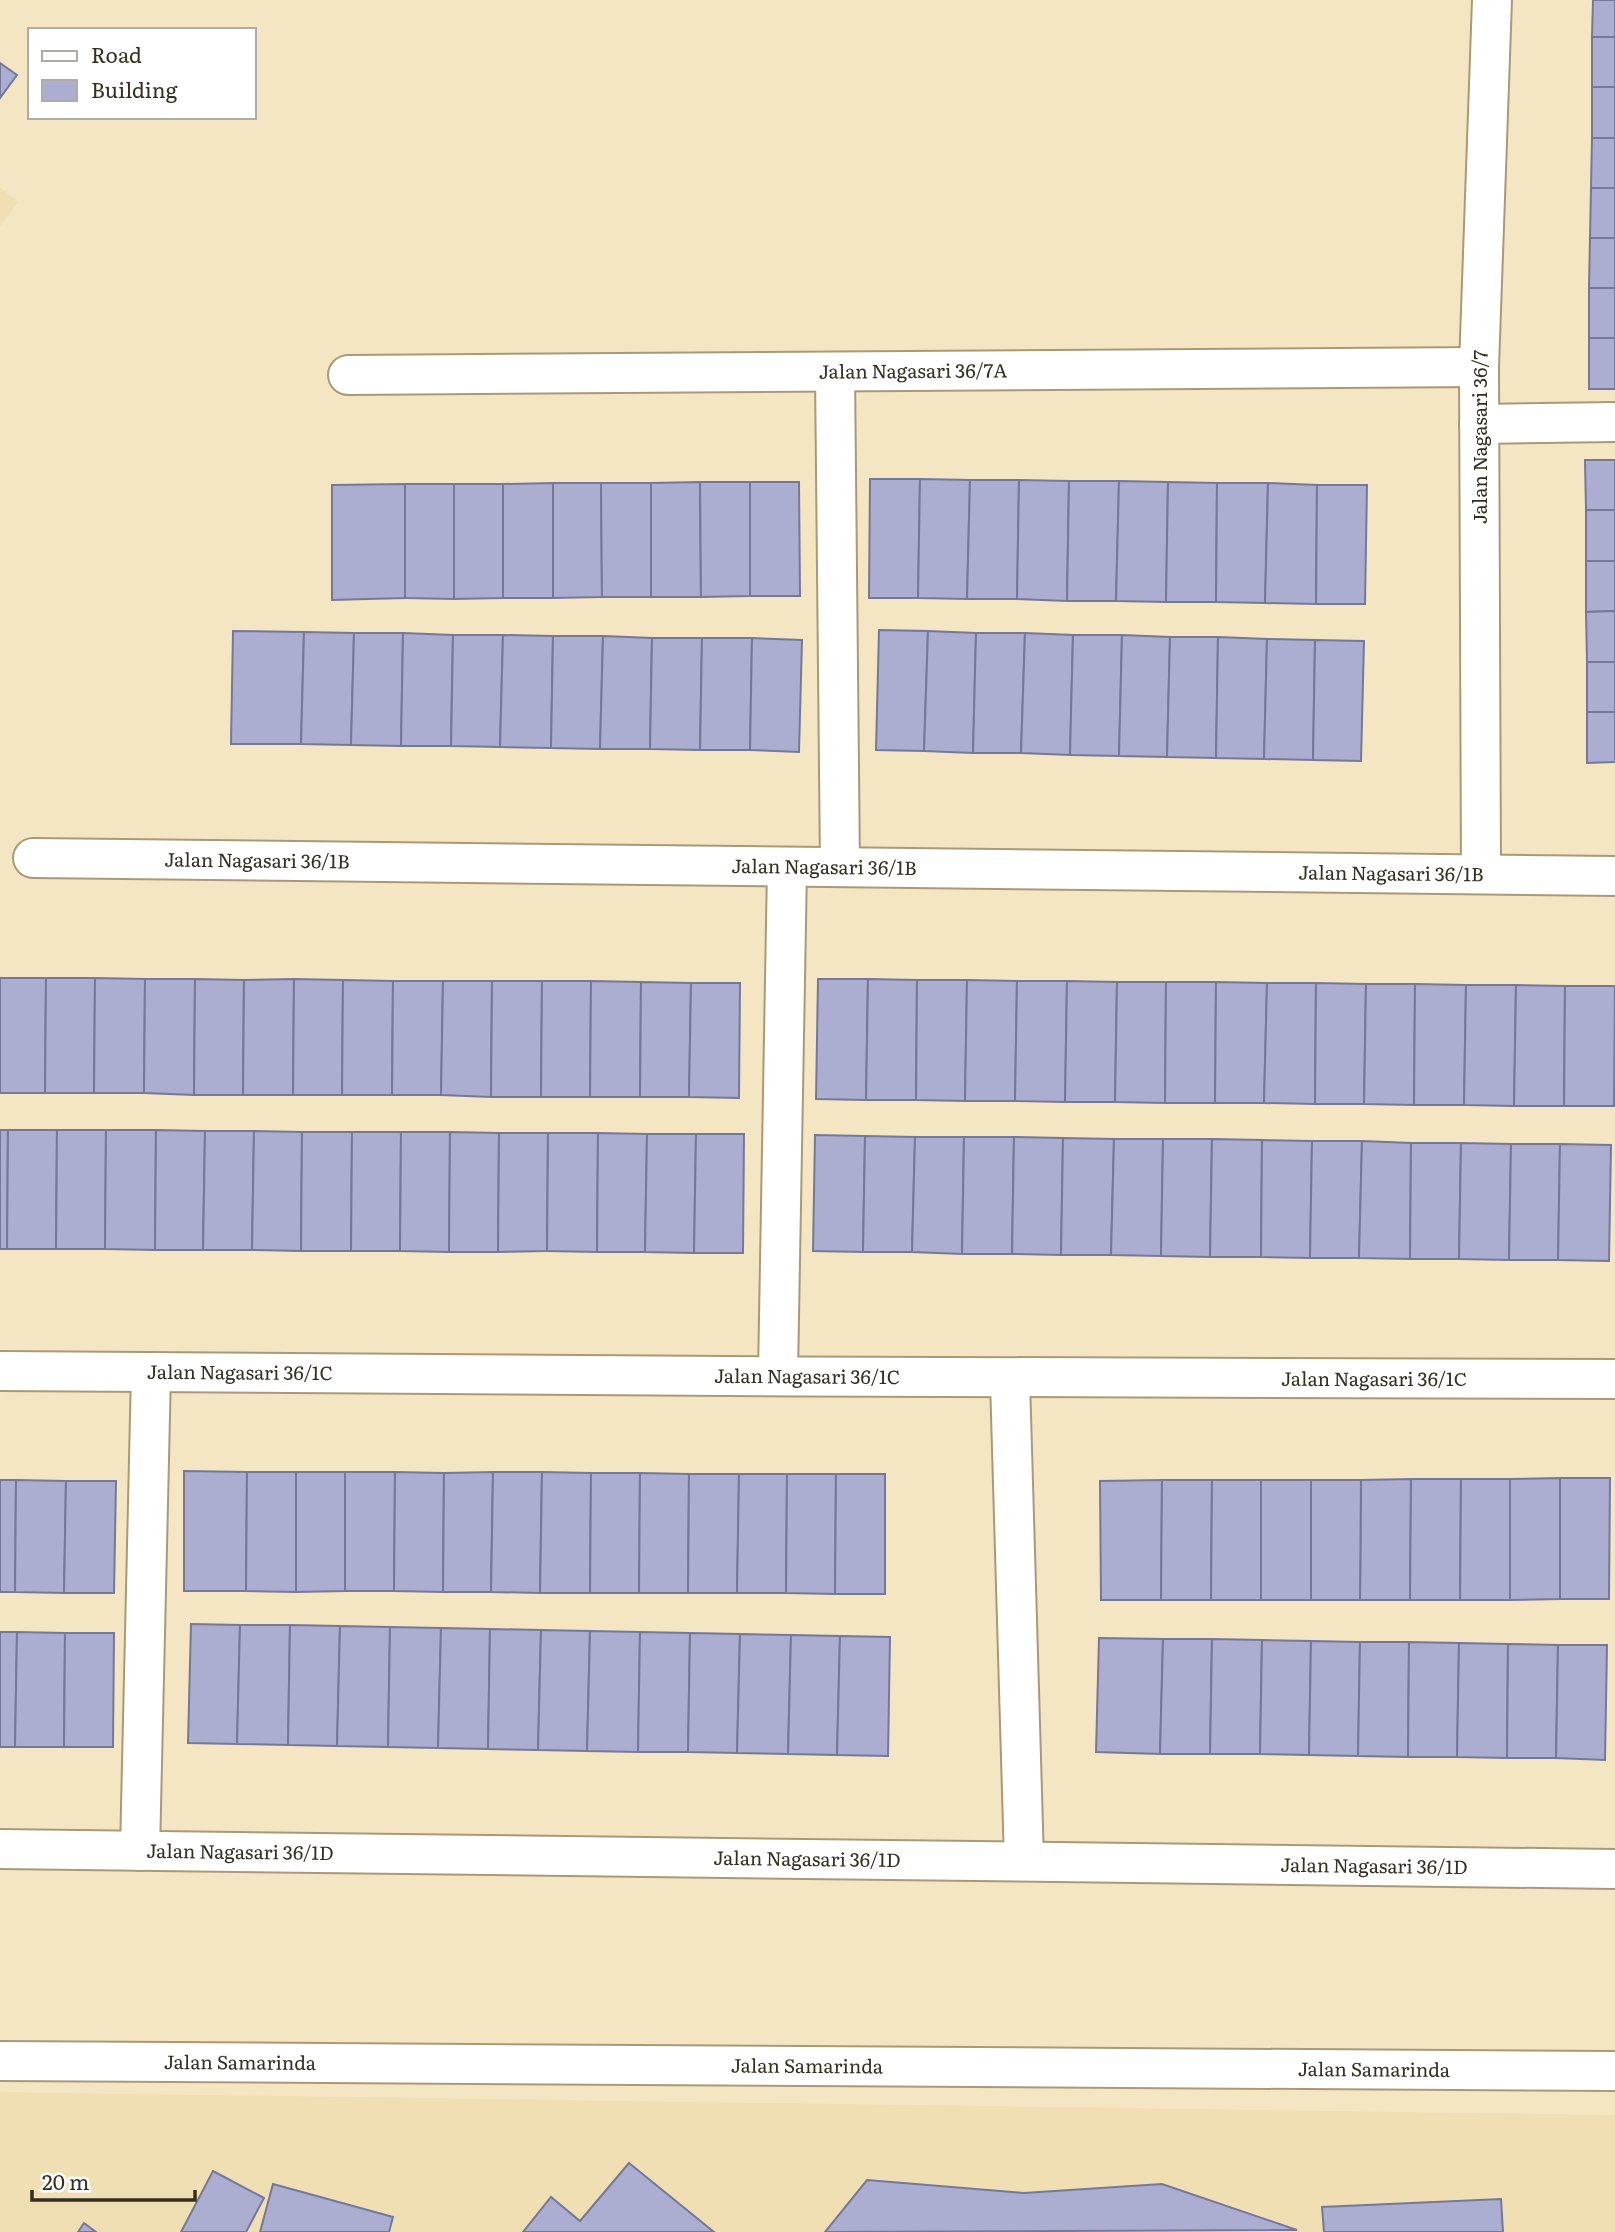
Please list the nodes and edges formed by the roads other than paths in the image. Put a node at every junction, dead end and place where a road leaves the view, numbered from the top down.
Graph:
1 (1492, 0) edge
2 (1479, 367) junction
3 (835, 372) junction
4 (348, 375) dead end
5 (1615, 422) edge
6 (1479, 424) junction
7 (33, 858) dead end
8 (787, 867) junction
9 (839, 867) junction
10 (1481, 874) junction
11 (1615, 876) edge
12 (0, 1371) edge
13 (151, 1371) junction
14 (778, 1374) junction
15 (1615, 1379) edge
16 (1010, 1380) junction
17 (0, 1849) edge
18 (139, 1851) junction
19 (1024, 1861) junction
20 (1615, 1869) edge
21 (0, 2060) edge
22 (1615, 2071) edge

1 - 2 street, Jalan Nagasari 36/7
2 - 3 street, Jalan Nagasari 36/7A
2 - 6 street, Jalan Nagasari 36/7
3 - 4 street, Jalan Nagasari 36/7A
3 - 9 street
5 - 6 street
6 - 10 street, Jalan Nagasari 36/7
7 - 8 street, Jalan Nagasari 36/1B
8 - 9 street, Jalan Nagasari 36/1B
8 - 14 street
9 - 10 street, Jalan Nagasari 36/1B
10 - 11 street, Jalan Nagasari 36/1B
12 - 13 street, Jalan Nagasari 36/1C
13 - 14 street, Jalan Nagasari 36/1C
13 - 18 street
14 - 16 street, Jalan Nagasari 36/1C
15 - 16 street, Jalan Nagasari 36/1C
16 - 19 street
17 - 18 street, Jalan Nagasari 36/1D
18 - 19 street, Jalan Nagasari 36/1D
19 - 20 street, Jalan Nagasari 36/1D
21 - 22 street, Jalan Samarinda

